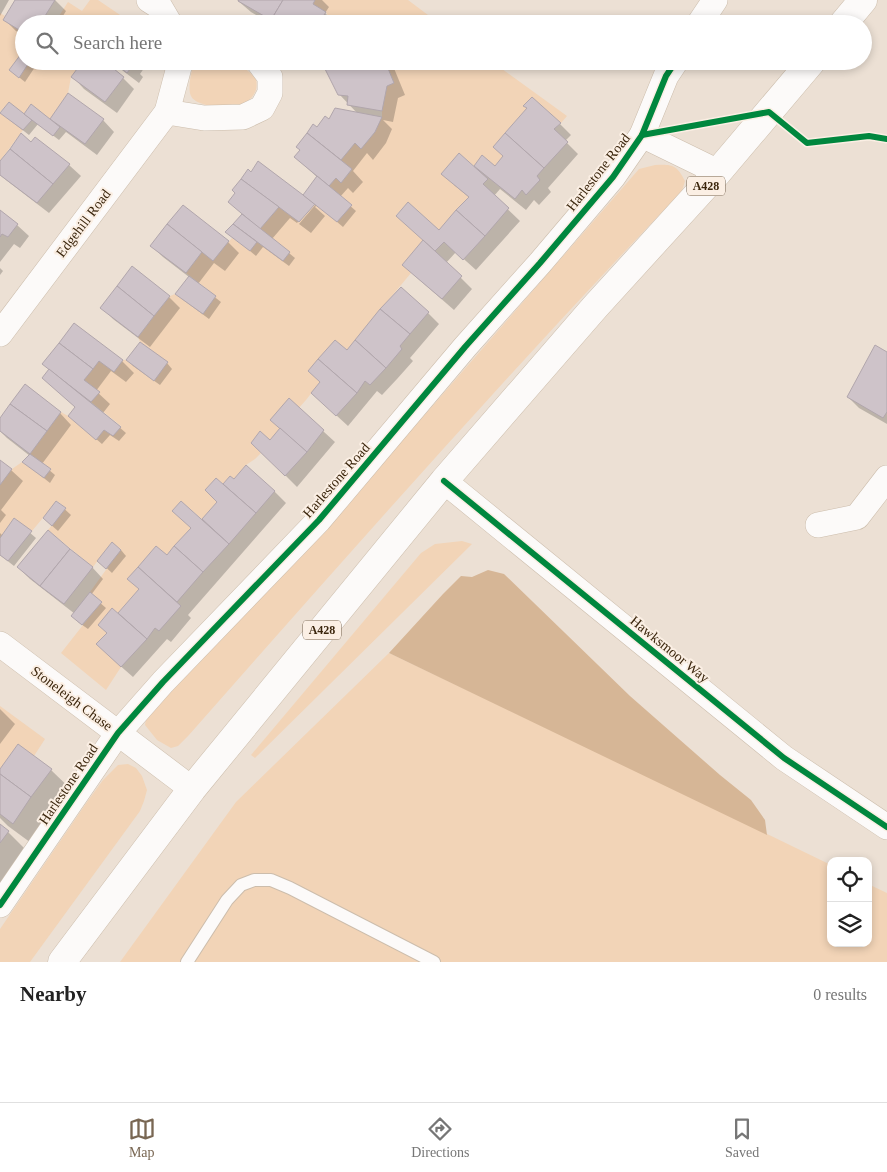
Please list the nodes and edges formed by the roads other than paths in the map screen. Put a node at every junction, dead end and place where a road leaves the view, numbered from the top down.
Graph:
1 (149, 0) edge
2 (715, 0) edge
3 (863, 0) edge
4 (165, 15) edge
5 (705, 15) edge
6 (850, 15) edge
7 (178, 70) edge
8 (265, 70) edge
9 (670, 70) edge
10 (804, 70) edge
11 (167, 112) junction
12 (642, 135) junction
13 (718, 172) junction
14 (0, 334) edge
15 (887, 478) edge
16 (444, 481) junction
17 (818, 525) dead end
18 (0, 644) edge
19 (118, 732) junction
20 (192, 789) junction
21 (887, 827) edge
22 (0, 905) edge
23 (62, 962) edge
24 (187, 962) edge
25 (434, 962) edge

1 - 4 street
2 - 5 street
3 - 6 main road
7 - 11 street, Edgehill Road
8 - 11 street
9 - 12 street, Harlestone Road
10 - 13 main road, A428
11 - 14 street, Edgehill Road
12 - 13 street, Harlestone Road
12 - 19 street, Harlestone Road
13 - 16 main road, A428
15 - 17 street
16 - 20 main road, A428
16 - 21 street, Hawksmoor Way
18 - 19 street, Stoneleigh Chase
19 - 20 street, Stoneleigh Chase
19 - 22 street, Harlestone Road
20 - 23 main road, A428
24 - 25 lane

